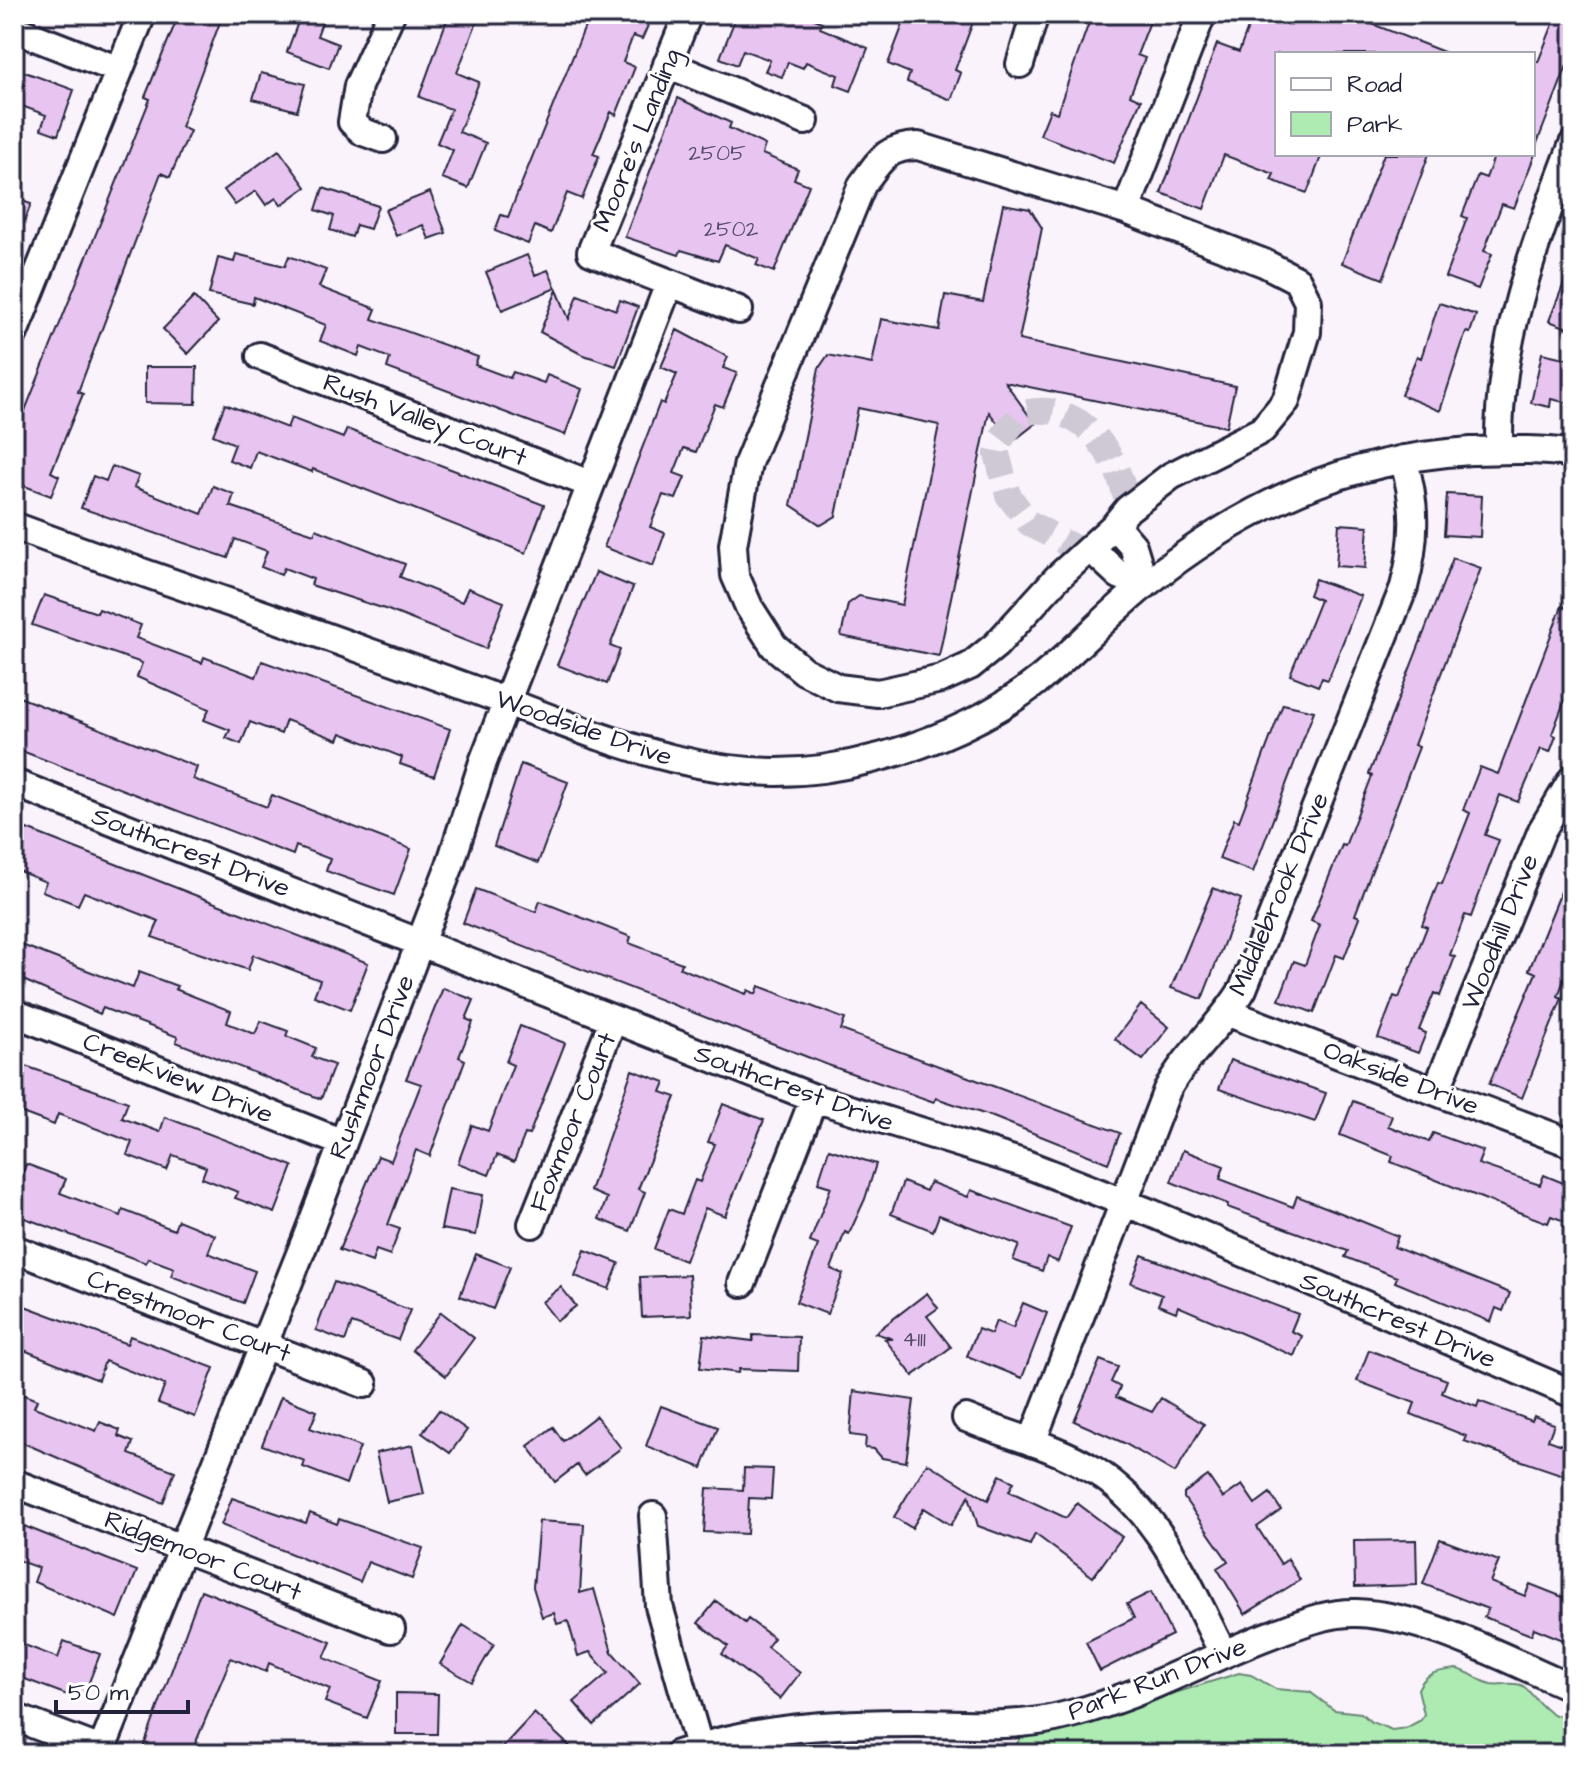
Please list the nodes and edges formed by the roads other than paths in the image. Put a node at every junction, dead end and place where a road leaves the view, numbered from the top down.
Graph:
1 (142, 14) edge
2 (391, 14) edge
3 (688, 14) edge
4 (1035, 14) edge
5 (1202, 14) edge
6 (14, 29) edge
7 (667, 64) junction
8 (1020, 64) dead end
9 (119, 70) junction
10 (805, 121) dead end
11 (383, 139) dead end
12 (1573, 144) edge
13 (1126, 210) junction
14 (23, 283) edge
15 (669, 284) junction
16 (739, 310) dead end
17 (14, 333) edge
18 (260, 356) dead end
19 (1499, 450) junction
20 (1573, 454) edge
21 (1403, 459) junction
22 (590, 484) junction
23 (1115, 525) junction
24 (14, 526) edge
25 (1090, 548) junction
26 (1145, 585) junction
27 (507, 702) junction
28 (1573, 778) edge
29 (14, 783) edge
30 (420, 941) junction
31 (14, 1013) edge
32 (1229, 1013) junction
33 (613, 1020) junction
34 (1436, 1091) junction
35 (814, 1098) junction
36 (343, 1143) junction
37 (1573, 1144) edge
38 (1124, 1203) junction
39 (532, 1224) dead end
40 (14, 1249) edge
41 (742, 1283) dead end
42 (262, 1343) junction
43 (364, 1384) dead end
44 (1573, 1394) edge
45 (966, 1418) dead end
46 (1032, 1442) junction
47 (14, 1483) edge
48 (653, 1516) dead end
49 (180, 1548) junction
50 (391, 1629) dead end
51 (1223, 1653) junction
52 (1573, 1688) edge
53 (14, 1717) edge
54 (688, 1750) edge
55 (100, 1752) edge

1 - 9 street
2 - 11 street
3 - 7 street, Moore's Landing
4 - 8 street
5 - 13 street
6 - 9 street
7 - 10 street
7 - 15 street, Moore's Landing
9 - 14 street
12 - 19 street
13 - 23 street
13 - 25 street
14 - 17 street
15 - 16 street, Moore's Landing
15 - 22 street, Rushmoor Drive
18 - 22 street, Rush Valley Court
19 - 20 street, Woodside Drive
19 - 21 street, Woodside Drive
21 - 26 street, Woodside Drive
21 - 32 street, Middlebrook Drive
22 - 27 street, Rushmoor Drive
23 - 25 street
23 - 26 street
24 - 27 street, Woodside Drive
25 - 26 street
26 - 27 street, Woodside Drive
27 - 30 street, Rushmoor Drive
28 - 34 street, Woodhill Drive
29 - 30 street, Southcrest Drive
30 - 33 street, Southcrest Drive
30 - 36 street, Rushmoor Drive
31 - 36 street, Creekview Drive
32 - 34 street, Oakside Drive
32 - 38 street, Middlebrook Drive
33 - 35 street, Southcrest Drive
33 - 39 street, Foxmoor Court
34 - 37 street, Oakside Drive
35 - 38 street, Southcrest Drive
35 - 41 street
36 - 42 street, Rushmoor Drive
38 - 44 street, Southcrest Drive
38 - 46 street, Middlebrook Drive
40 - 42 street, Crestmoor Court
42 - 43 street, Crestmoor Court
42 - 49 street, Rushmoor Drive
45 - 46 street
46 - 51 street
47 - 49 street, Ridgemoor Court
48 - 54 street
49 - 50 street, Ridgemoor Court
49 - 55 street, Rushmoor Drive
51 - 52 street, Park Run Drive
51 - 54 street, Park Run Drive
53 - 55 street

